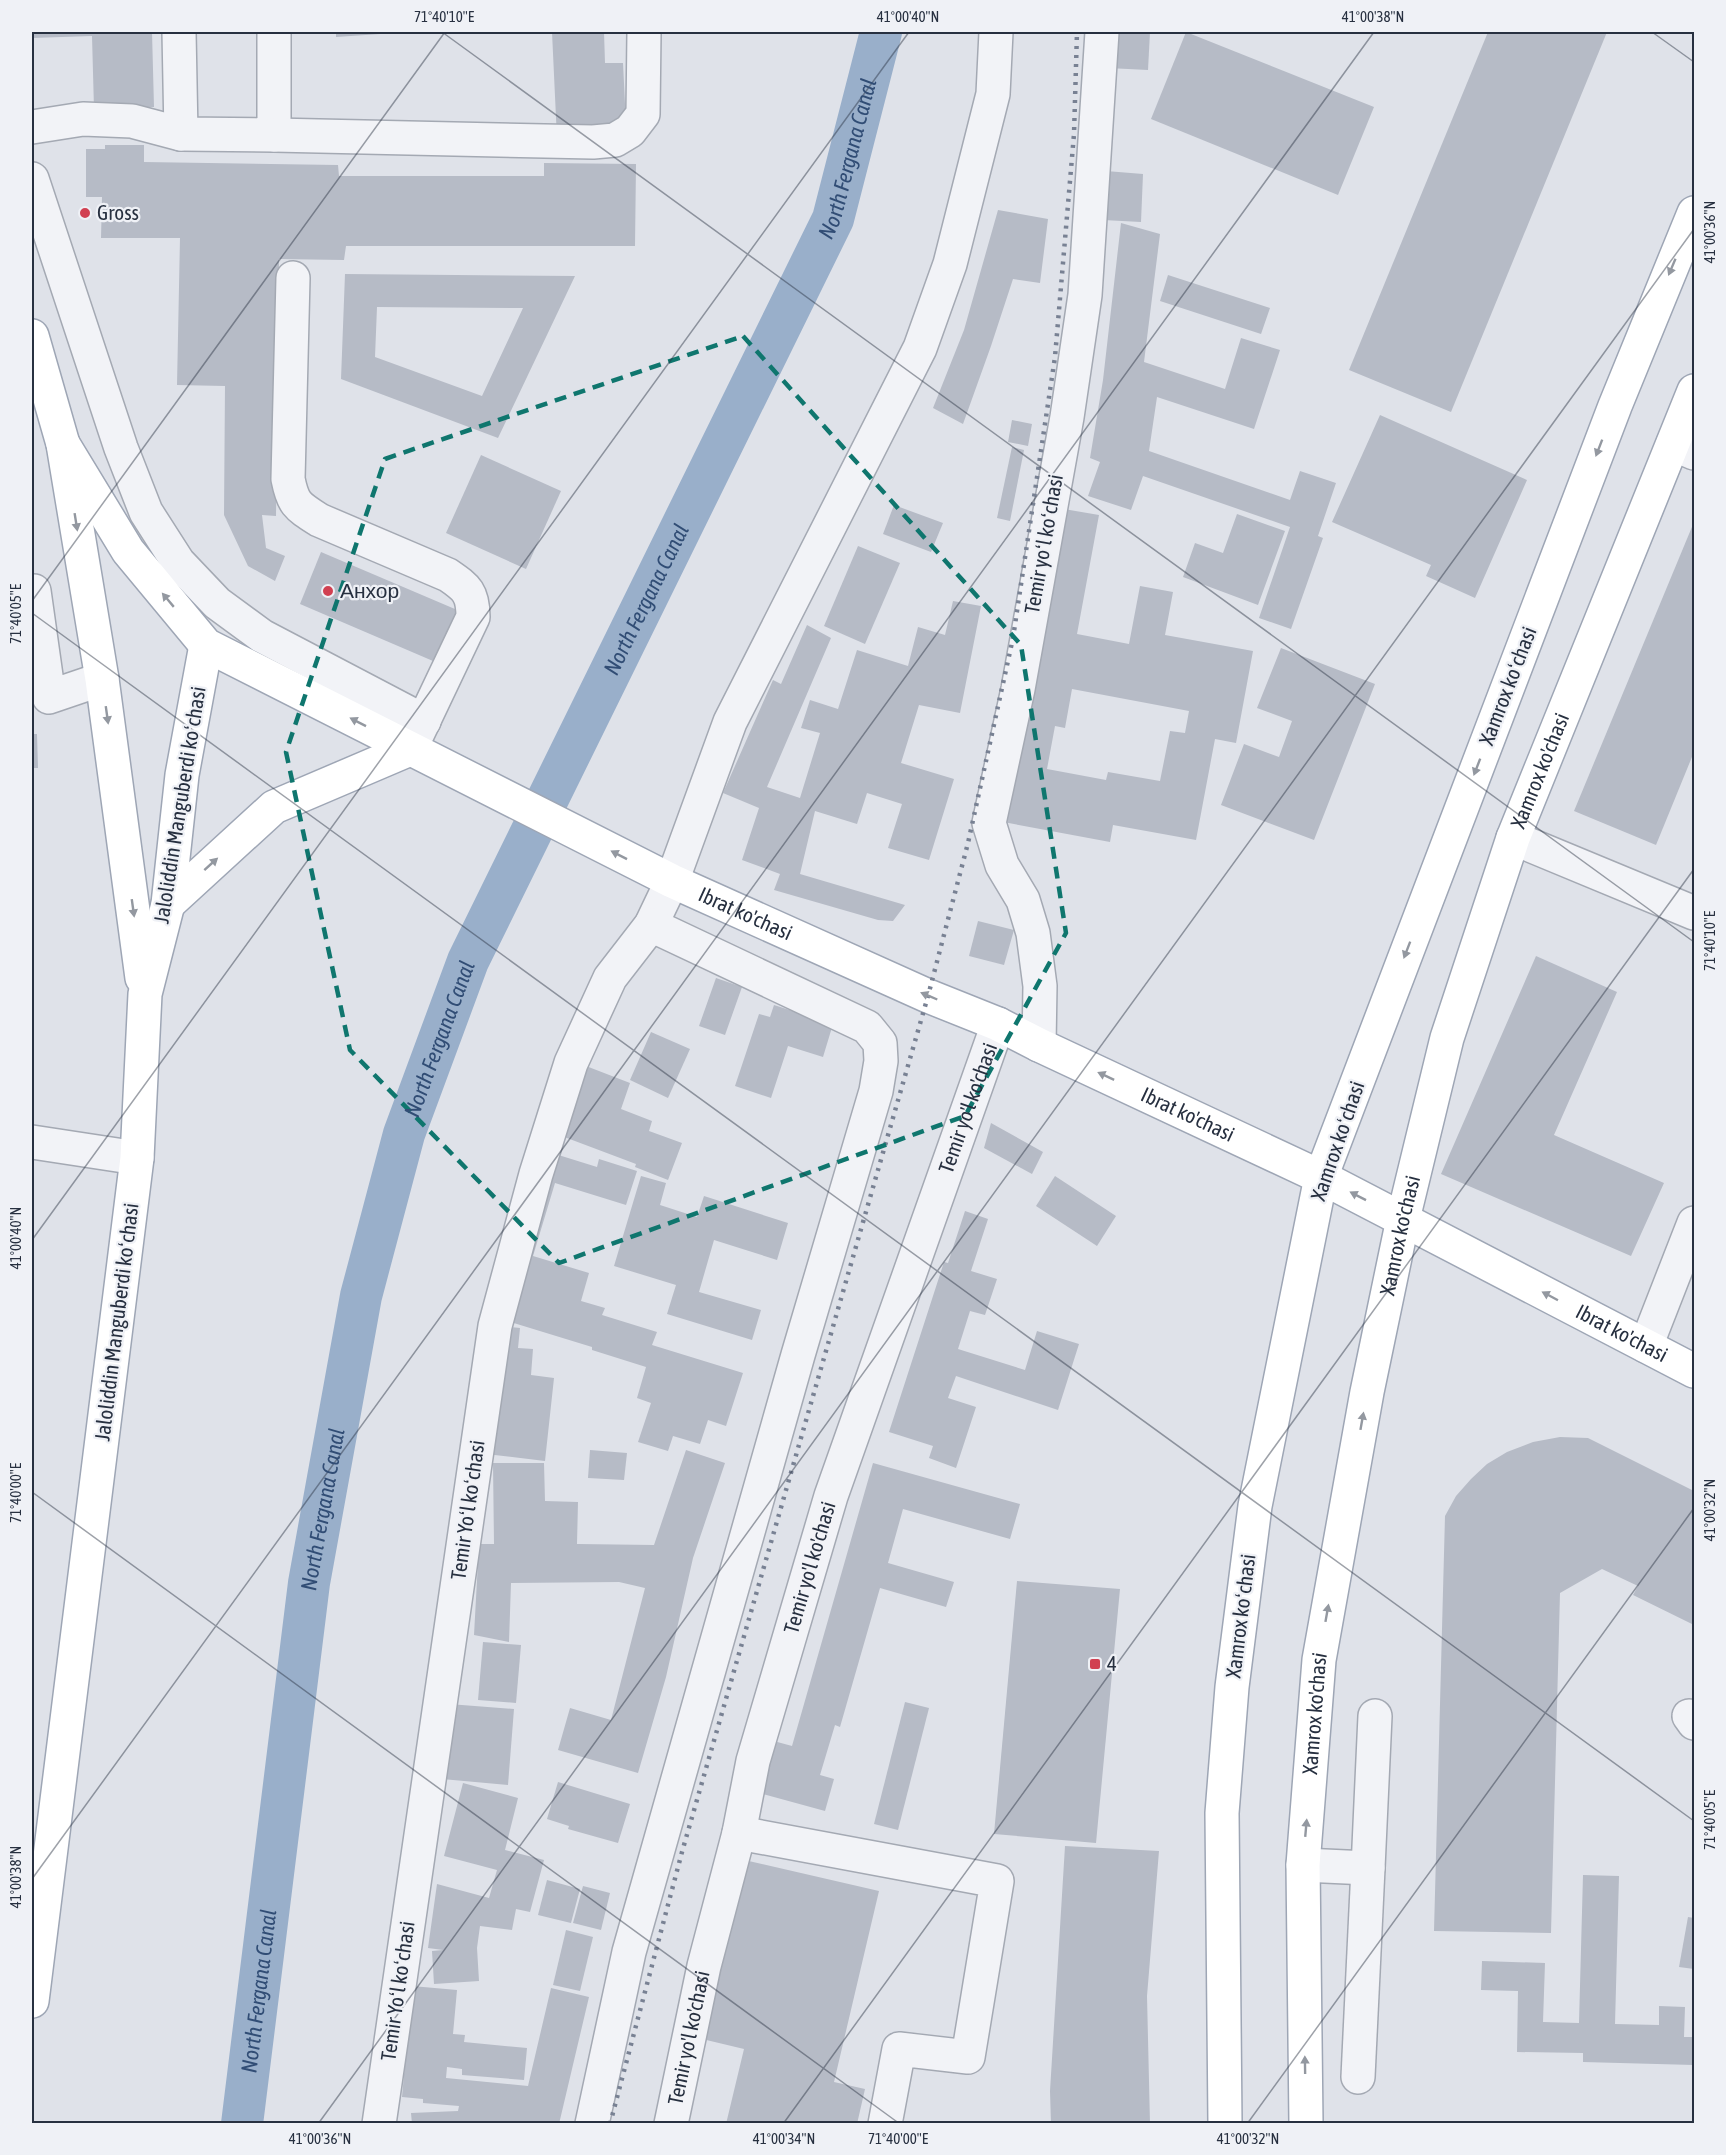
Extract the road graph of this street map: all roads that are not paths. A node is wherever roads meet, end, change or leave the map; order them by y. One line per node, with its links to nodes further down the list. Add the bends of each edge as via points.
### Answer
1 (179, 32): 7 (street)
2 (274, 32): 8 (street)
3 (644, 32): 8 (street, via 643,114 630,132 615,140)
4 (996, 32): 21 (street, Temir Yoʻl koʻchasi, via 993,94 950,264 921,348 730,722)
5 (1102, 32): 27 (street, Temir yoʻl koʻchasi, via 1085,295 1018,689 989,823 1002,865 1023,900 1034,933 1040,986)
6 (32, 127): 7 (street, via 83,119 132,121)
7 (181, 134): 8 (street)
8 (274, 135)
9 (32, 179): 19 (street, via 125,459 146,512 177,562 217,603 262,636)
10 (1695, 213): 30 (main road, Xamrox koʻchasi, one-way to 30, via 1614,406)
11 (293, 278): 19 (street, via 288,478 292,498 319,520 448,575 464,586 473,601 473,617)
12 (32, 336): 14 (main road)
13 (1695, 391): 15 (main road, Xamrox ko'chasi)
14 (63, 444): 17 (main road, one-way to 14, via 128,551); 18 (main road, one-way to 18)
15 (1684, 448): 20 (main road, Xamrox ko'chasi)
16 (32, 591): 18 (street, via 49,697)
17 (206, 645): 19 (main road, Ibrat ko'chasi, one-way to 17); 22 (main road, Jaloliddin Manguberdi koʻchasi, via 182,775)
18 (102, 679): 25 (main road, one-way to 25)
19 (417, 735): 21 (main road, Ibrat ko'chasi, one-way to 19, via 454,772); 22 (main road, one-way to 19, via 274,807)
20 (1513, 838): 23 (street); 31 (main road, Xamrox ko'chasi, via 1447,1038)
21 (672, 881): 24 (street, Temir Yoʻl koʻchasi); 26 (main road, Ibrat ko'chasi, one-way to 21)
22 (168, 904): 25 (main road, Jaloliddin Manguberdi koʻchasi)
23 (1695, 913)
24 (651, 925): 41 (street, Temir Yoʻl koʻchasi, via 610,978 571,1063 495,1326); 42 (street, via 867,1027 880,1043 881,1061 876,1090 629,1952)
25 (145, 994): 29 (main road, Jaloliddin Manguberdi koʻchasi)
26 (998, 1024): 27 (main road, Ibrat ko'chasi); 36 (street, Temir yo'l ko'chasi, via 831,1496 753,1761)
27 (1039, 1045): 30 (main road, Ibrat ko'chasi, one-way to 27)
28 (32, 1142): 29 (street)
29 (137, 1158): 39 (main road, Jaloliddin Manguberdi koʻchasi)
30 (1321, 1177): 31 (main road, Ibrat ko'chasi, one-way to 30); 45 (main road, Xamrox koʻchasi, via 1255,1506 1232,1688 1222,1814)
31 (1403, 1219): 33 (main road, Ibrat ko'chasi, one-way to 31); 37 (main road, Xamrox ko'chasi, one-way to 31, via 1319,1660)
32 (1695, 1223): 33 (street)
33 (1646, 1346): 34 (main road, Ibrat ko'chasi)
34 (1695, 1371)
35 (1375, 1716): 38 (street)
36 (738, 1833): 43 (street, Temir yo'l ko'chasi, via 704,1966); 44 (street, via 997,1881 968,2057 899,2049)
37 (1303, 1865): 38 (street); 46 (main road, Xamrox ko'chasi, one-way to 37)
38 (1368, 1868): 40 (street)
39 (32, 2001)
40 (1358, 2077)
41 (379, 2124)
42 (592, 2124)
43 (671, 2124)
44 (885, 2124)
45 (1225, 2124)
46 (1306, 2124)

